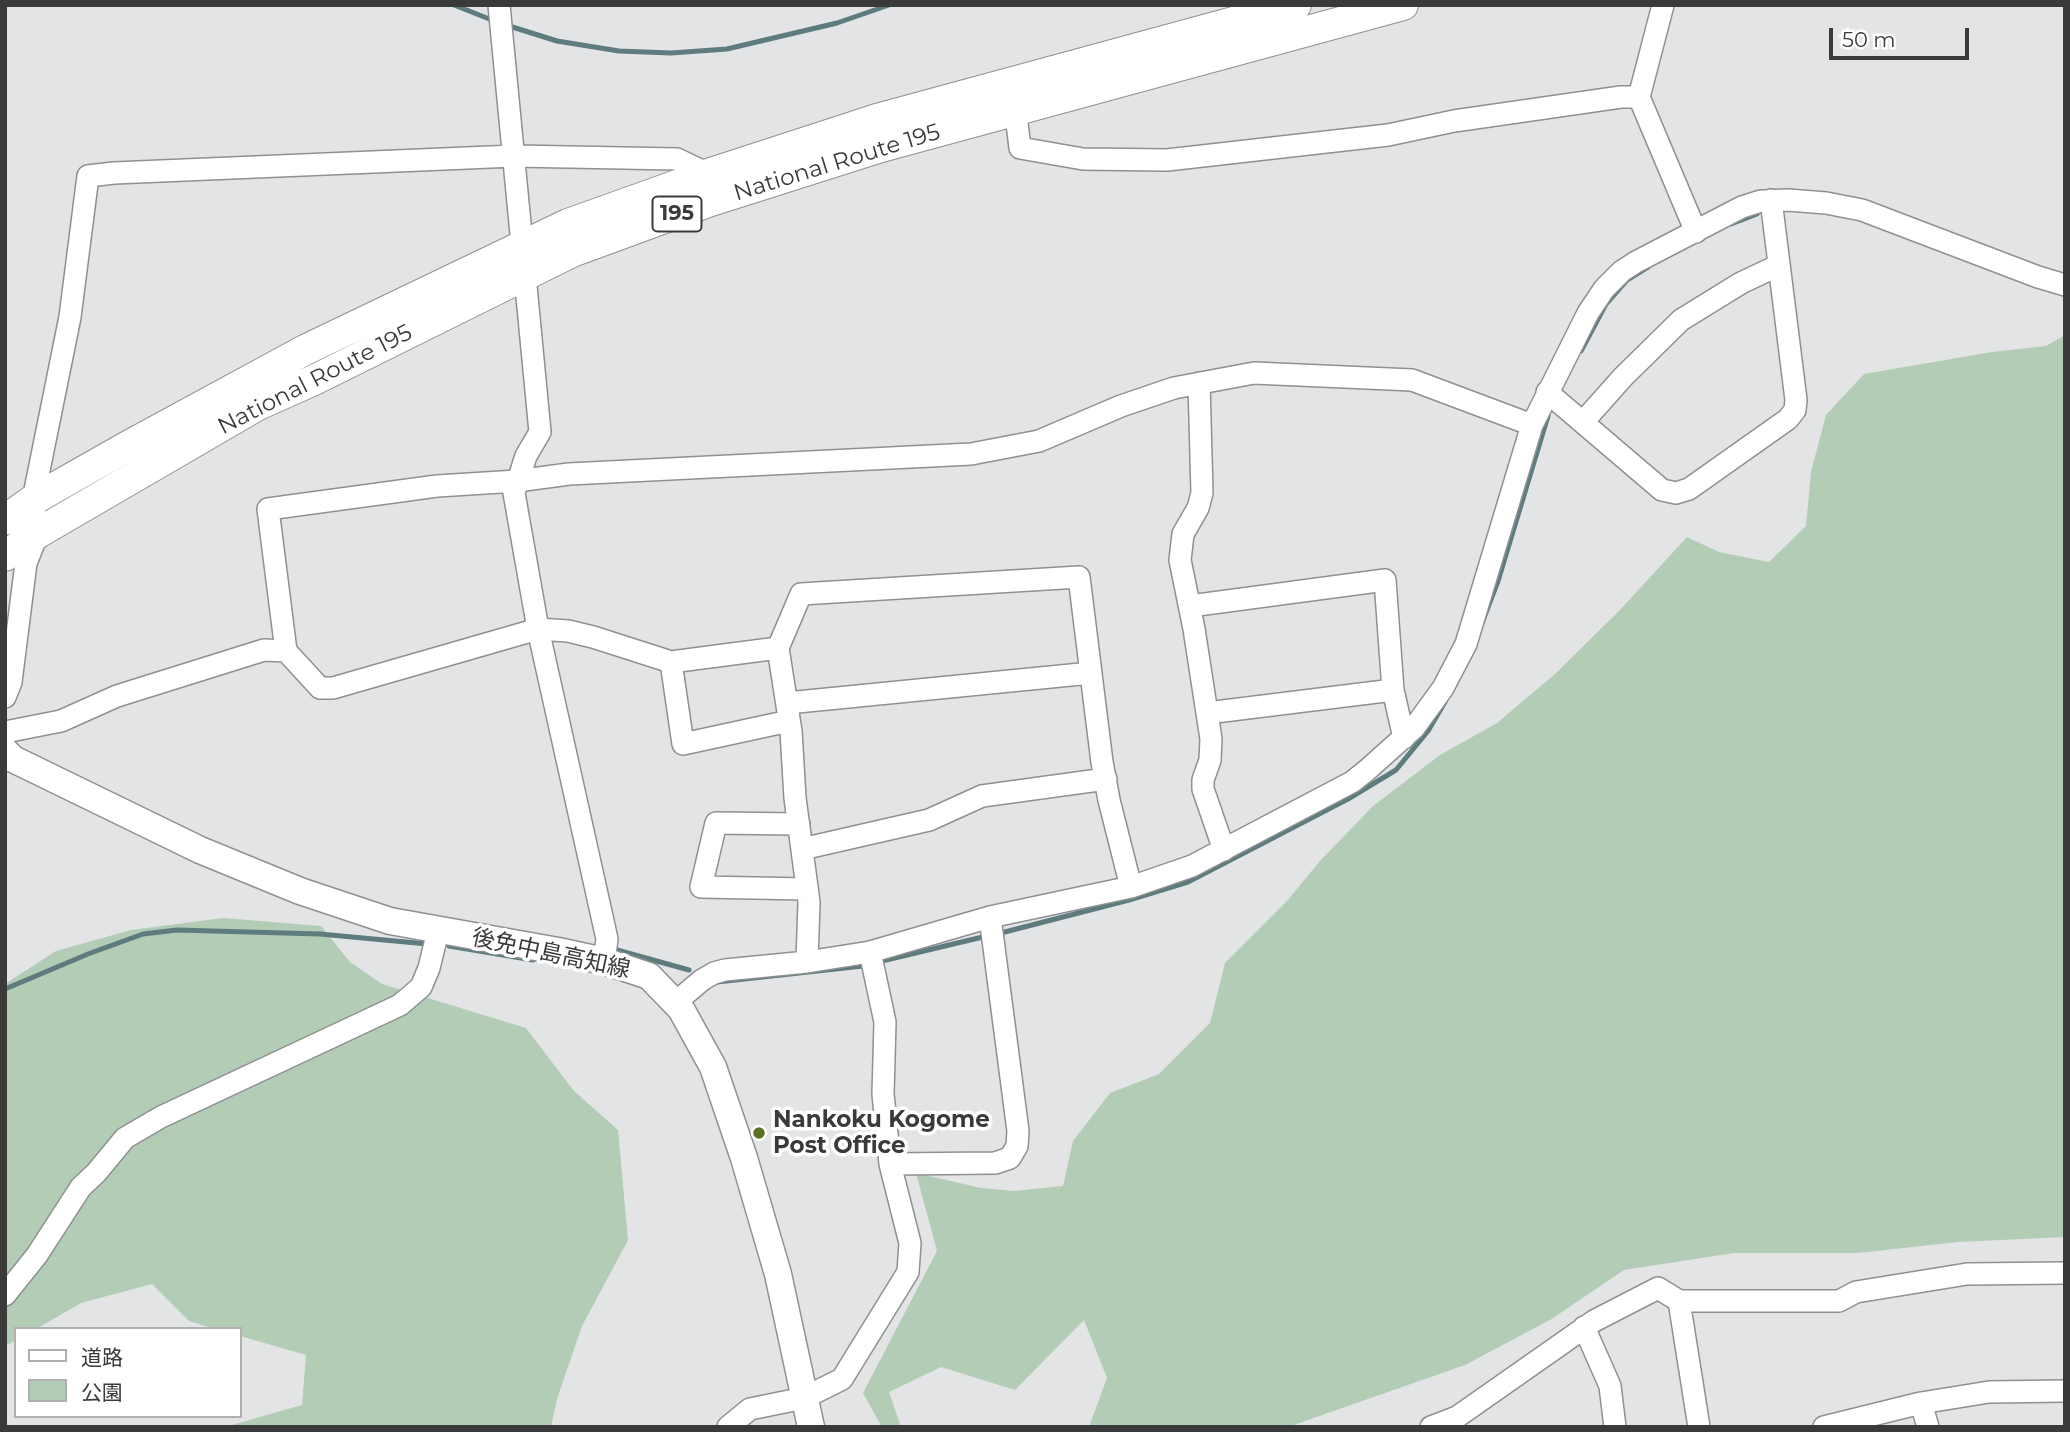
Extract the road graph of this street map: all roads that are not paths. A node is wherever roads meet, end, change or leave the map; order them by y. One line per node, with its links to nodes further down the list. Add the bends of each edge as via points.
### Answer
1 (499, 5): 7 (street)
2 (1296, 5): 5 (highway, National Route 195 / 195)
3 (1403, 5): 5 (highway, National Route 195 / 195)
4 (1663, 5): 6 (street)
5 (1013, 96): 6 (street, via 1020,148 1083,159 1167,160 1388,135 1454,121); 8 (highway, National Route 195 / 195, via 877,119); 13 (highway, National Route 195 / 195, via 881,147 711,201 572,252)
6 (1639, 97): 10 (street)
7 (513, 156): 8 (street, via 677,159); 11 (street); 20 (street, via 88,176 70,317)
8 (708, 174): 11 (highway, National Route 195 / 195)
9 (1771, 200): 10 (street, via 1742,207); 12 (street); 14 (street, via 1862,210)
10 (1696, 232): 16 (street, via 1636,262 1604,289)
11 (521, 245): 13 (street); 20 (highway, National Route 195 / 195, via 305,350)
12 (1779, 265): 17 (street, via 1681,320); 17 (street, via 1796,400 1788,419 1689,489 1676,493 1662,490)
13 (525, 275): 19 (street, via 540,432); 22 (highway, National Route 195 / 195, via 258,405)
14 (2065, 285)
15 (1199, 383): 18 (street, via 1254,373 1394,377 1431,386); 19 (street, via 1121,406 1039,441 971,454 569,474); 24 (street, via 1202,493 1180,551)
16 (1547, 392): 17 (street); 18 (street)
17 (1584, 422)
18 (1532, 425): 35 (street, via 1466,644 1443,688)
19 (517, 481): 25 (street, via 513,493); 27 (street, via 437,486 268,509)
20 (33, 500): 21 (highway, National Route 195 / 195); 22 (street)
21 (5, 520)
22 (38, 533): 23 (highway, National Route 195 / 195); 31 (street, via 26,563 11,682)
23 (5, 556)
24 (1189, 606): 30 (street, via 1385,580); 33 (street)
25 (538, 629): 27 (street, via 333,688 320,688); 28 (street, via 593,637); 46 (street, via 607,939)
26 (778, 648): 28 (street); 29 (street, via 801,594 1079,577); 32 (street)
27 (286, 651): 34 (street, via 264,650 117,696 61,721)
28 (671, 662): 32 (street, via 684,744)
29 (1091, 673): 32 (street); 37 (street)
30 (1393, 690): 33 (street); 35 (street)
31 (5, 697)
32 (788, 712): 38 (street)
33 (1207, 713): 40 (street, via 1212,747 1203,789)
34 (5, 732)
35 (1404, 738): 40 (street, via 1352,782)
36 (5, 751): 44 (main road, 後免中島高知線, via 13,759 200,850 390,922)
37 (1106, 779): 39 (street, via 982,796 929,820); 41 (street)
38 (799, 824): 39 (street); 42 (street, via 716,823 701,887)
39 (802, 849): 42 (street)
40 (1224, 850): 41 (street)
41 (1131, 887): 43 (street)
42 (807, 889): 47 (street)
43 (991, 922): 45 (street); 49 (street, via 1017,1146 1010,1158 995,1163)
44 (438, 931): 46 (main road, 後免中島高知線); 51 (street, via 421,987 400,1005 125,1138 81,1187)
45 (870, 952): 47 (street); 49 (street, via 885,1022 883,1094)
46 (604, 961): 48 (main road, 後免中島高知線, via 649,976)
47 (807, 962): 48 (street, via 715,973)
48 (676, 1002): 55 (main road, 後免中島高知線, via 713,1068 744,1158 778,1274)
49 (890, 1164): 55 (street, via 909,1243 908,1272 842,1379)
50 (2065, 1273): 52 (street, via 1967,1274 1856,1292 1839,1301)
51 (5, 1295)
52 (1679, 1301): 53 (street, via 1658,1288); 62 (street)
53 (1584, 1327): 60 (street, via 1457,1418); 61 (street, via 1610,1386)
54 (2065, 1391): 56 (street, via 1989,1392)
55 (804, 1398): 58 (street, via 750,1409); 59 (main road, 後免中島高知線)
56 (1921, 1403): 57 (street); 63 (street)
57 (1839, 1425)
58 (729, 1427)
59 (811, 1427)
60 (1432, 1427)
61 (1615, 1427)
62 (1699, 1427)
63 (1928, 1427)

